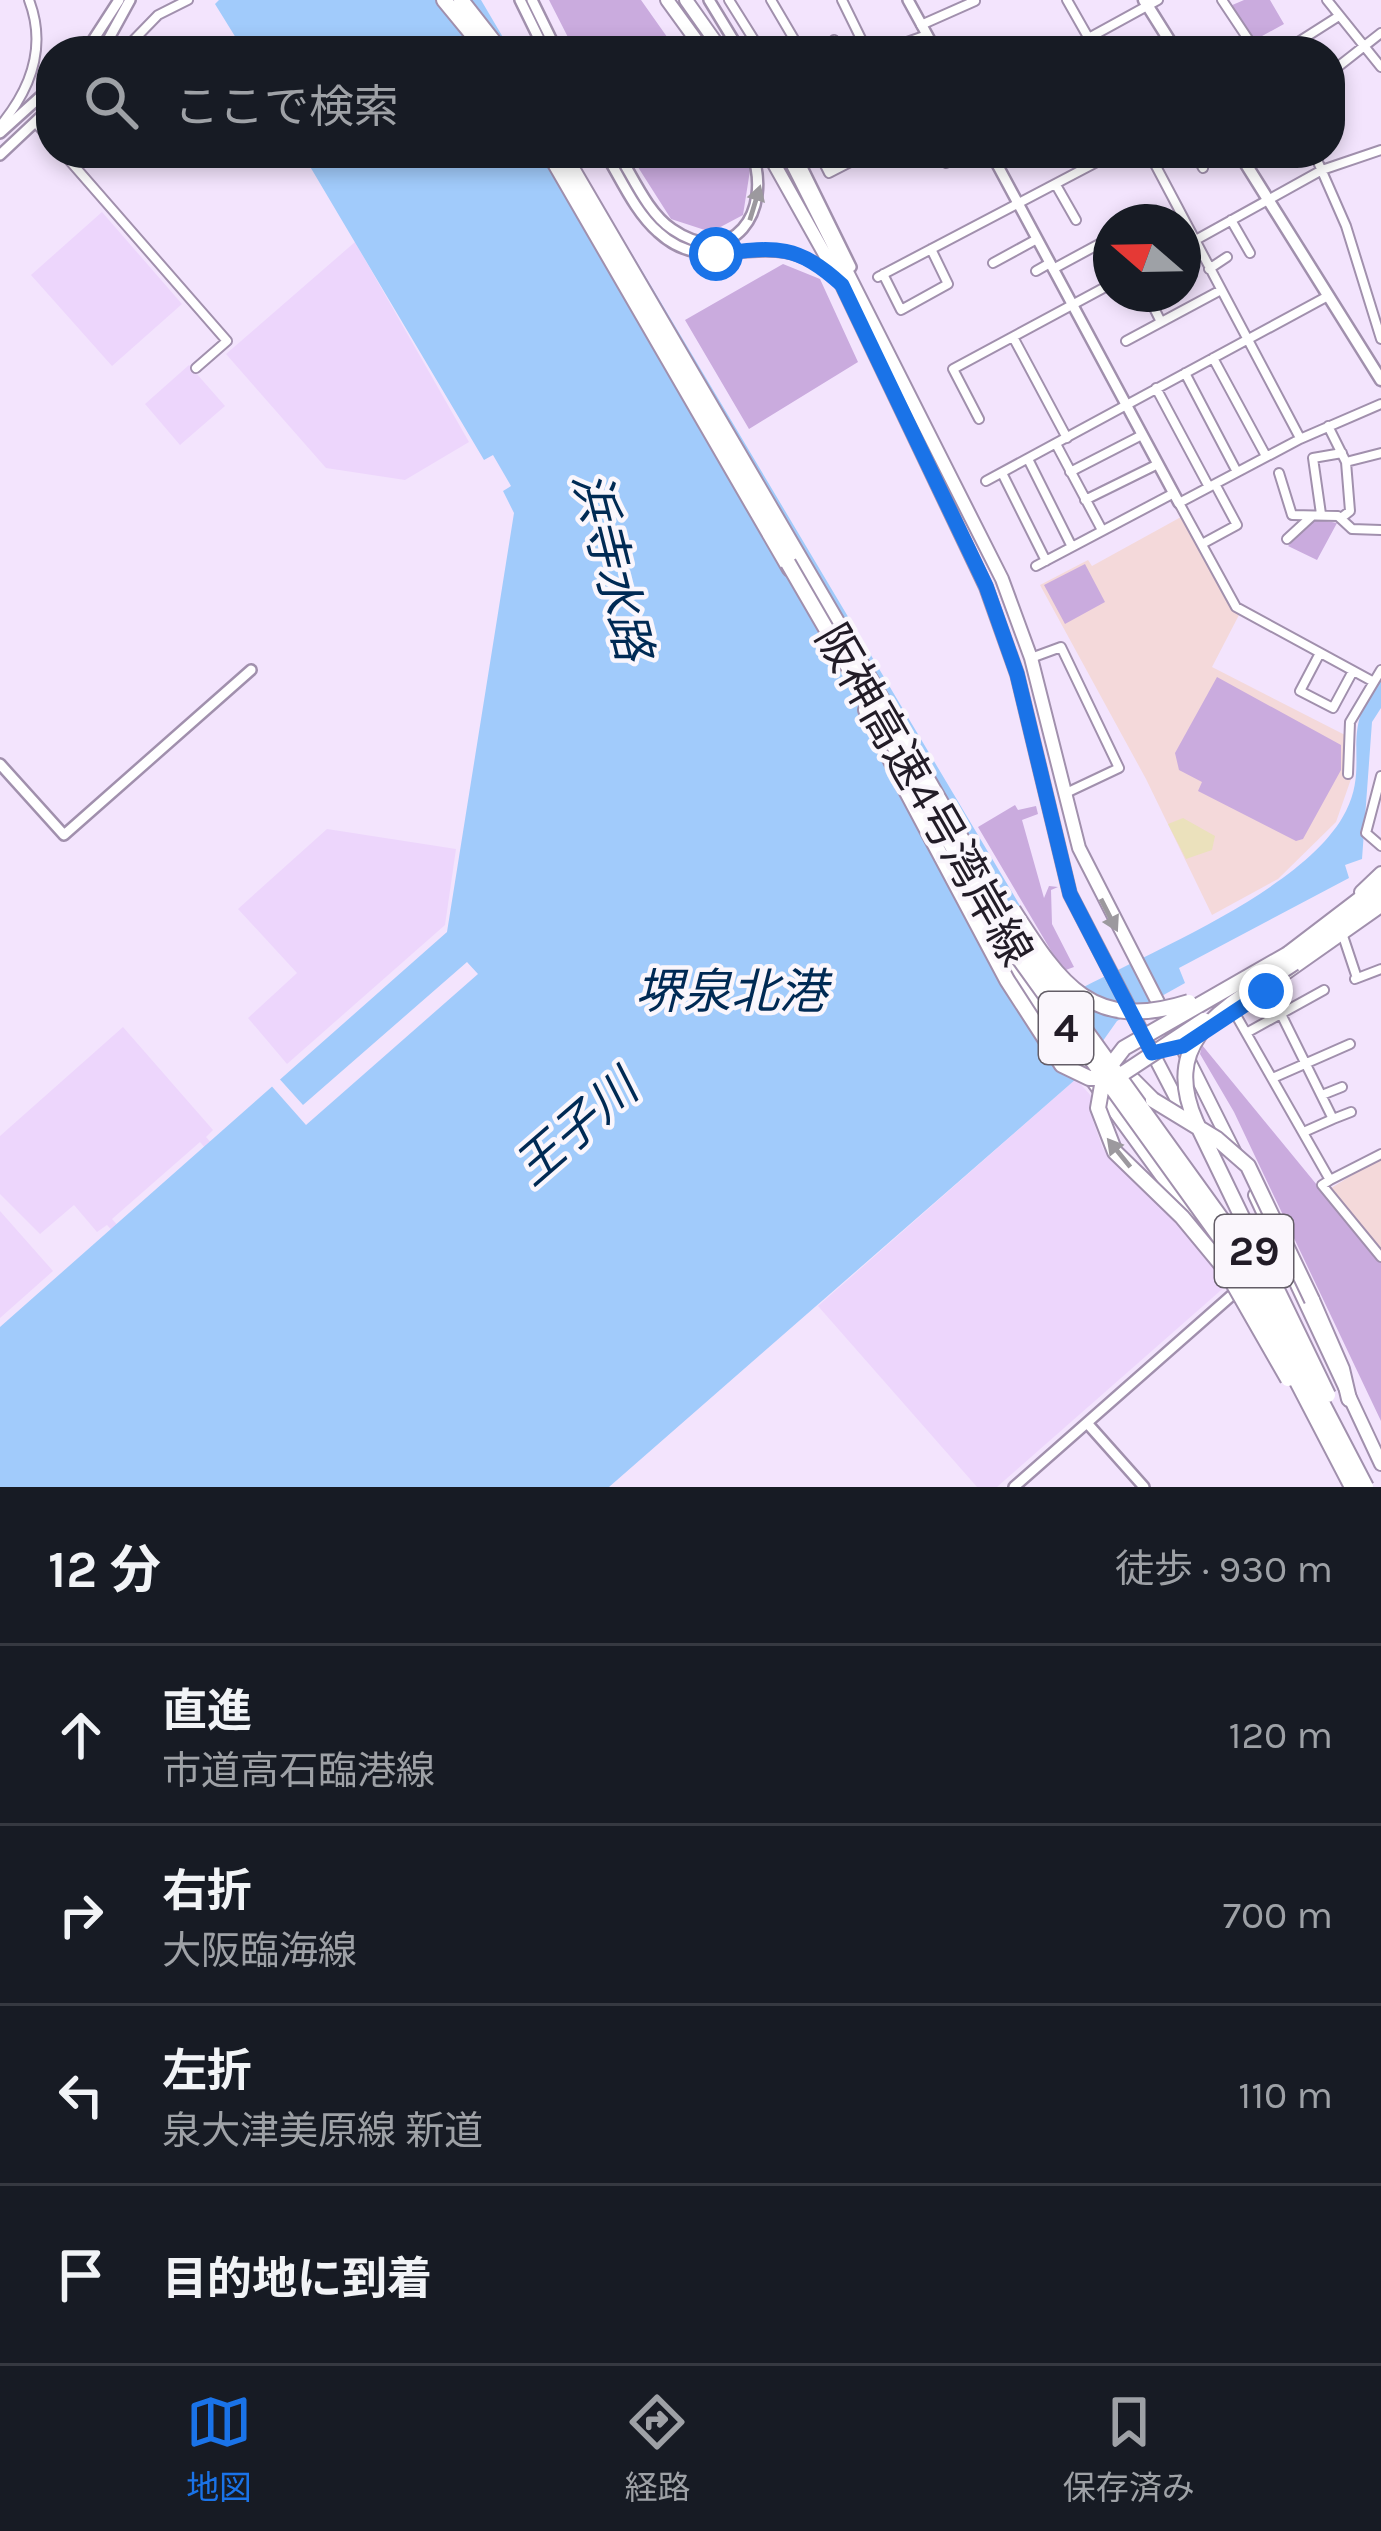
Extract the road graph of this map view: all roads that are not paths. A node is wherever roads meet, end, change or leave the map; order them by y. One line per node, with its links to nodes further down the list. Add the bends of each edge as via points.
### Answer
1 (28, 0): 24 (street)
2 (119, 0): 25 (street)
3 (130, 0): 26 (street)
4 (188, 0): 27 (street)
5 (444, 0): 28 (highway)
6 (461, 0): 29 (highway)
7 (520, 0): 30 (street)
8 (532, 0): 31 (street)
9 (709, 0): 34 (street)
10 (745, 0): 19 (street)
11 (771, 0): 36 (street)
12 (842, 0): 37 (street)
13 (908, 0): 22 (street)
14 (1067, 0): 40 (street)
15 (1222, 0): 43 (street)
16 (1327, 0): 21 (street)
17 (975, 1): 22 (street)
18 (1150, 2): 41 (street); 42 (main road)
19 (730, 3): 35 (street)
20 (676, 4): 32 (main road); 33 (main road)
21 (1339, 16): 44 (street); 45 (street)
22 (924, 30): 38 (street); 39 (street)
23 (1381, 33): 45 (street)
24 (38, 36)
25 (96, 36)
26 (110, 36)
27 (138, 36)
28 (474, 36)
29 (490, 36)
30 (538, 36)
31 (550, 36)
32 (693, 36)
33 (707, 36)
34 (731, 36)
35 (751, 36)
36 (792, 36)
37 (860, 36)
38 (912, 36)
39 (927, 36)
40 (1088, 36)
41 (1092, 36)
42 (1168, 36)
43 (1246, 36)
44 (1308, 36)
45 (1365, 46): 47 (street); 48 (street)
46 (36, 56): 51 (street)
47 (1345, 61)
48 (1381, 67)
49 (36, 100): 51 (street)
50 (36, 122): 53 (street)
51 (4, 128)
52 (1381, 150): 54 (street)
53 (0, 155)
54 (1345, 162)
55 (76, 168): 100 (street, via 227,341)
56 (558, 168): 132 (highway, 阪神高速4号湾岸線 / 4)
57 (572, 168): 133 (highway, 阪神高速4号湾岸線 / 4)
58 (614, 168): 86 (street, via 645,220 670,242 702,254 799,252)
59 (628, 168): 60 (street, one-way to 60, via 663,221 708,242 738,234 754,214 761,191)
60 (756, 168)
61 (776, 168): 86 (main road, 29)
62 (799, 168): 135 (main road, 29, via 1002,579)
63 (999, 168): 71 (street)
64 (1086, 168): 69 (street)
65 (1158, 168): 72 (street)
66 (1247, 168): 70 (main road)
67 (1328, 168): 68 (street)
68 (1322, 170): 70 (street); 91 (street)
69 (1056, 184): 71 (street); 73 (street)
70 (1267, 199): 74 (street); 90 (main road)
71 (1019, 204): 76 (street); 78 (street)
72 (1176, 204)
73 (1076, 220)
74 (1232, 220): 75 (street); 79 (street)
75 (1201, 237)
76 (1037, 239): 82 (street); 83 (street)
77 (1093, 247): 83 (street)
78 (931, 249): 78 (street, via 947,284 901,310 880,276)
79 (1250, 253)
80 (1201, 254): 84 (street)
81 (1227, 257): 84 (street)
82 (993, 263)
83 (1052, 266): 85 (street); 92 (street)
84 (1209, 269): 87 (street)
85 (1036, 272)
86 (842, 285): 160 (main road, 29, via 986,586 1017,674 1070,894)
87 (1221, 290): 94 (street); 97 (street)
88 (1093, 293): 92 (street)
89 (1381, 293): 91 (street)
90 (1328, 296): 97 (street); 102 (main road)
91 (1368, 297): 96 (street)
92 (1072, 304): 95 (street); 105 (street)
93 (1157, 312): 94 (street)
94 (1162, 322): 98 (street)
95 (1012, 337): 106 (street, via 953,369); 109 (street)
96 (1381, 339)
97 (1248, 340): 99 (street); 110 (street)
98 (1126, 341)
99 (1214, 358): 101 (street); 113 (street)
100 (196, 368)
101 (1185, 373): 103 (street); 118 (street)
102 (1381, 380)
103 (1156, 388): 105 (street); 122 (street)
104 (1381, 404): 107 (street)
105 (1126, 406): 108 (street); 109 (street)
106 (979, 419)
107 (1328, 426): 110 (street); 114 (street)
108 (1142, 435): 116 (street); 117 (street)
109 (1067, 438): 111 (street)
110 (1300, 439): 113 (street)
111 (1056, 444): 115 (street); 117 (street)
112 (1381, 453): 114 (street)
113 (1266, 456): 118 (street)
114 (1344, 457): 125 (street, via 1313,458); 126 (street, via 1350,512)
115 (1028, 460): 120 (street); 131 (street)
116 (1158, 464): 123 (street); 124 (street)
117 (1070, 472): 124 (street)
118 (1237, 472): 122 (street)
119 (1279, 472): 125 (street, via 1292,515)
120 (1002, 473): 121 (street); 131 (street, via 1041,564)
121 (986, 482)
122 (1212, 485): 123 (street); 130 (street, via 1237,525)
123 (1177, 498): 127 (street); 130 (street)
124 (1085, 500): 127 (street)
125 (1318, 514): 126 (street); 129 (street)
126 (1341, 518): 128 (street, via 1352,529)
127 (1102, 530): 131 (street)
128 (1381, 530)
129 (1287, 539)
130 (1202, 544): 134 (street, via 1236,608)
131 (1072, 547)
132 (788, 563): 145 (highway, bridge); 178 (highway, 阪神高速4号湾岸線 / 4, bridge, via 1010,946 1228,1249)
133 (851, 646): 150 (highway, bridge, via 1036,947 1079,996 1110,1011 1157,1011); 152 (highway, 阪神高速4号湾岸線 / 4, bridge)
134 (1320, 653): 137 (street); 137 (street, via 1300,692 1333,708)
135 (1031, 658): 143 (main road, 29); 143 (street, via 1061,647 1119,768)
136 (251, 670): 140 (street, via 64,835)
137 (1353, 670): 139 (street)
138 (1381, 670): 139 (street)
139 (1372, 681): 141 (street, via 1350,722)
140 (0, 764)
141 (1348, 775)
142 (1381, 776): 144 (street, via 1366,833)
143 (1063, 795): 156 (main road, 29, one-way to 156, via 1094,886)
144 (1381, 845)
145 (946, 861): 150 (highway, bridge, via 1043,1043 1062,1065 1089,1078 1133,1071); 172 (highway, bridge, via 1041,1015)
146 (1381, 873): 156 (main road, via 1301,940)
147 (1381, 883): 150 (highway)
148 (1381, 902): 149 (main road); 150 (highway)
149 (1343, 936): 151 (street, via 1356,979); 154 (main road)
150 (1291, 958): 178 (highway, one-way to 150, bridge, via 1237,1287 1197,1233 1115,1152 1098,1108 1104,1074 1124,1048); 179 (highway, bridge, via 1204,1027 1186,1057 1184,1087)
151 (1381, 968)
152 (1043, 974): 173 (highway, bridge, via 1153,1100 1248,1166); 179 (highway, 阪神高速4号湾岸線 / 4, bridge, via 1239,1243)
153 (1324, 990): 155 (street)
154 (1233, 1010): 157 (street); 159 (main road)
155 (1280, 1012): 157 (street); 161 (street)
156 (1172, 1028): 159 (main road, 29); 160 (main road)
157 (1248, 1032): 162 (street)
158 (1350, 1044): 161 (street)
159 (1183, 1046): 160 (main road); 173 (main road, 29)
160 (1152, 1053): 171 (main road, 29)
161 (1306, 1064): 162 (street); 164 (street)
162 (1275, 1077): 167 (street)
163 (1342, 1087): 164 (street)
164 (1322, 1095): 166 (street)
165 (1351, 1112): 166 (street)
166 (1334, 1119): 167 (street)
167 (1306, 1131): 169 (street)
168 (1381, 1154): 169 (street)
169 (1330, 1180): 170 (street, via 1322,1185)
170 (1381, 1258)
171 (1263, 1270): 172 (street); 179 (main road, 29)
172 (1241, 1288): 174 (street); 179 (main road, via 1347,1466)
173 (1349, 1399): 175 (main road, 29)
174 (1087, 1423): 176 (street); 177 (street)
175 (1381, 1464)
176 (1014, 1487)
177 (1144, 1487)
178 (1351, 1487)
179 (1369, 1487)

